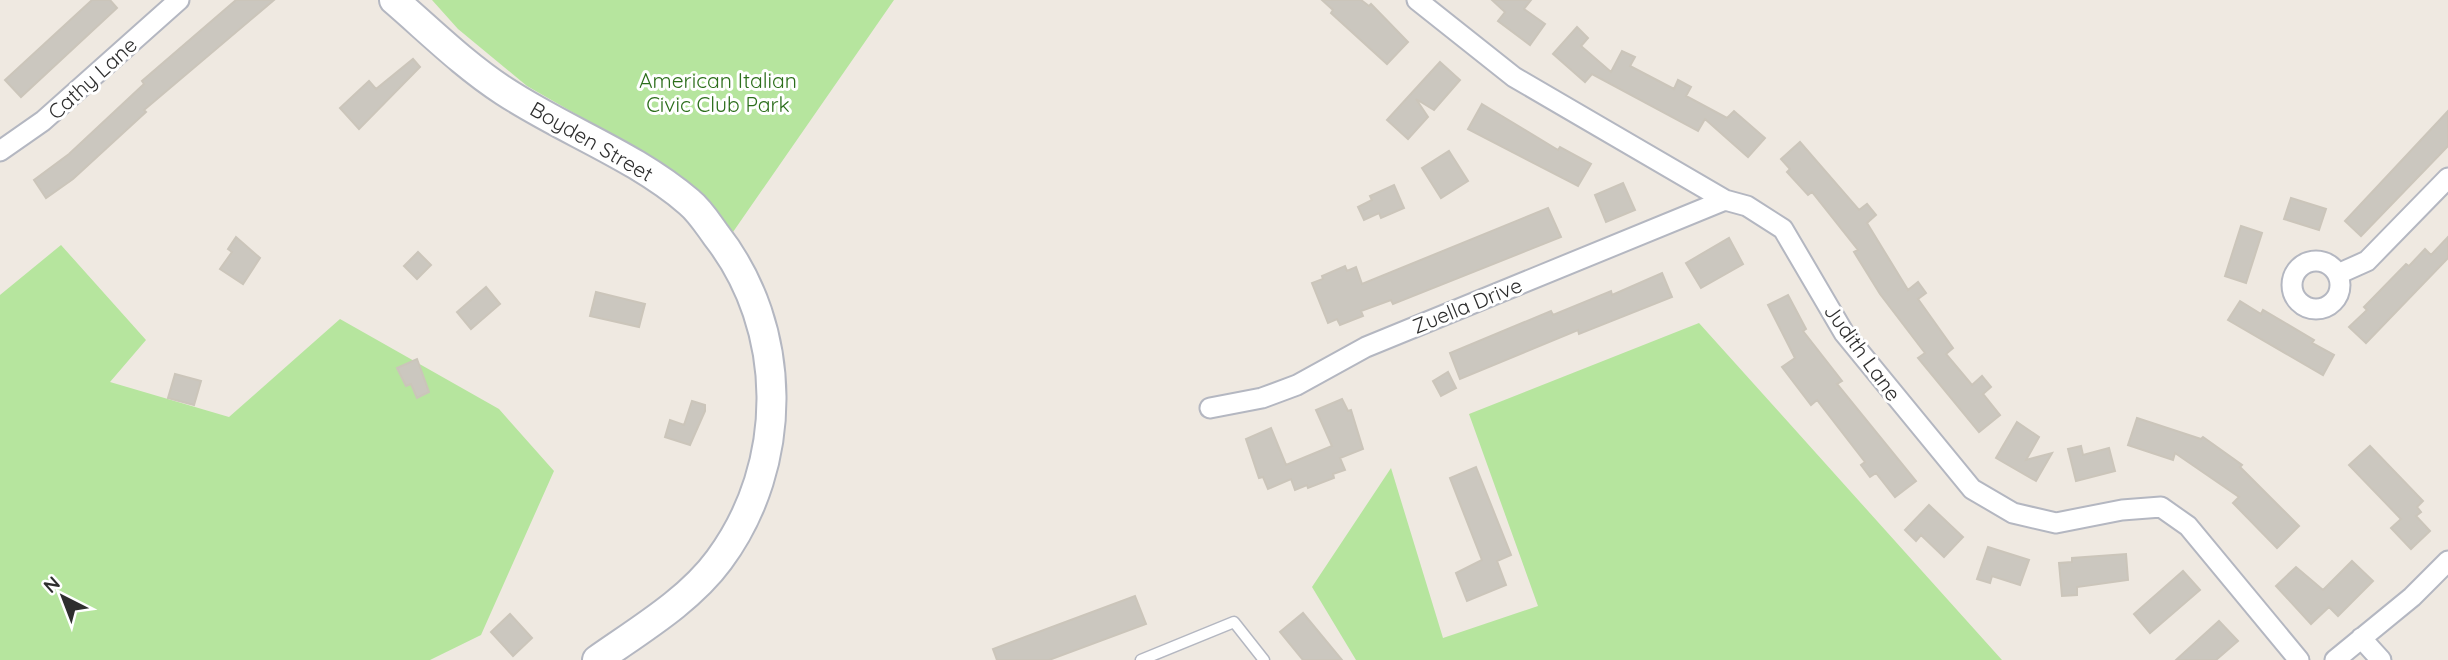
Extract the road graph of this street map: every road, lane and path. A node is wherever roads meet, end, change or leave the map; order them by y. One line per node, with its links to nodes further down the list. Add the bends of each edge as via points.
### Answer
1 (179, 0): 4 (street, Cathy Lane, via 43,121)
2 (394, 0): 12 (street, Boyden Street, via 504,91 644,167 692,204 726,248 765,331 773,376 770,431 757,486 741,520 719,560 692,589)
3 (1417, 0): 6 (street, Judith Lane, via 1514,77)
4 (0, 151)
5 (2448, 178): 7 (street, via 2367,261)
6 (1725, 200): 8 (street, Zuella Drive, via 1366,347 1297,385 1262,398); 15 (street, Judith Lane, via 1747,206 1783,229 1844,333 1972,489 2013,513 2056,523 2161,506 2190,528)
7 (2338, 274)
8 (1210, 408)
9 (2448, 561): 10 (street)
10 (2361, 638): 16 (street); 17 (street)
11 (1163, 655): 13 (lane); 14 (lane, via 1234,622)
12 (597, 660)
13 (1141, 660)
14 (1264, 660)
15 (2299, 660)
16 (2335, 660)
17 (2381, 660)

